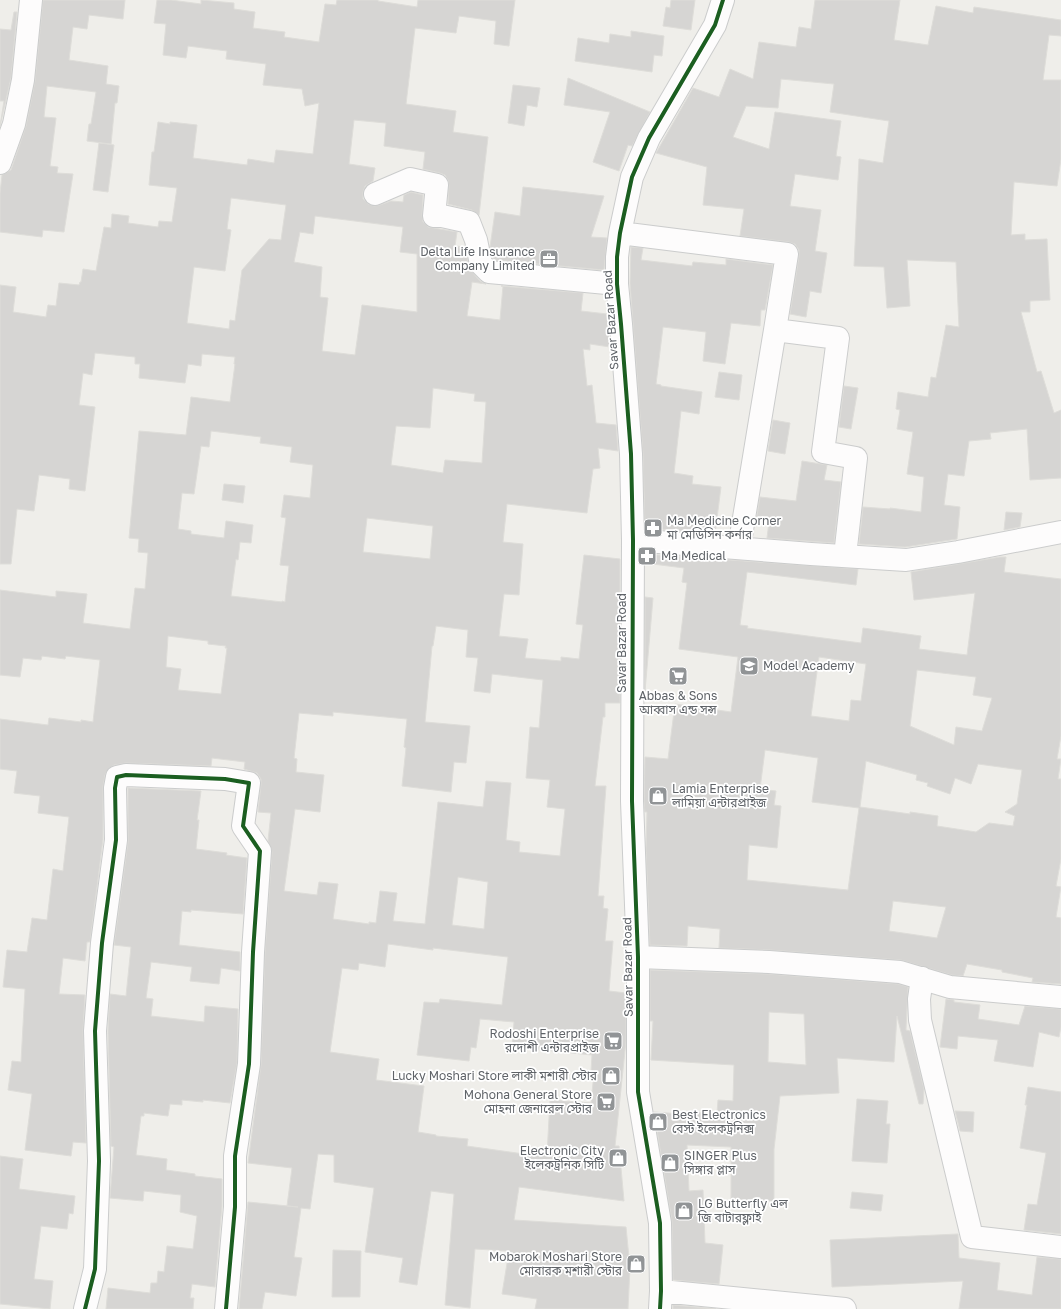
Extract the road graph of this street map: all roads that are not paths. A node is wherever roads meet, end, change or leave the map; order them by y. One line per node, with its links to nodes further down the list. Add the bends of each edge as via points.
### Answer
1 (31, 0): 3 (street, via 23,80 14,124)
2 (723, 0): 5 (street, Savar Bazar Road, via 715,25 649,138 632,177)
3 (0, 162)
4 (374, 194): 6 (street, via 410,179 437,185 434,216 469,222 481,264 489,272)
5 (620, 233): 6 (street, Savar Bazar Road); 7 (street, via 787,254)
6 (617, 284): 9 (street, Savar Bazar Road, via 630,454)
7 (775, 330): 10 (street); 11 (street, via 838,338 823,452 856,458)
8 (1061, 532): 11 (street, via 906,560)
9 (633, 540): 10 (street); 12 (street, Savar Bazar Road, via 632,801)
10 (739, 548): 11 (street)
11 (845, 556)
12 (638, 957): 13 (street, via 769,962 900,972); 16 (street, Savar Bazar Road, via 638,1092 660,1223)
13 (922, 978): 14 (street, via 950,987); 15 (street, via 920,1020 972,1237)
14 (1061, 997)
15 (1061, 1247)
16 (661, 1300): 19 (street)
17 (85, 1309): 18 (street, via 95,1269 99,1161 95,1031 102,943 116,840 115,788 117,777 126,775 225,779 249,783 243,826 260,851 249,1064 235,1156 235,1207)
18 (226, 1309)
19 (845, 1309)

